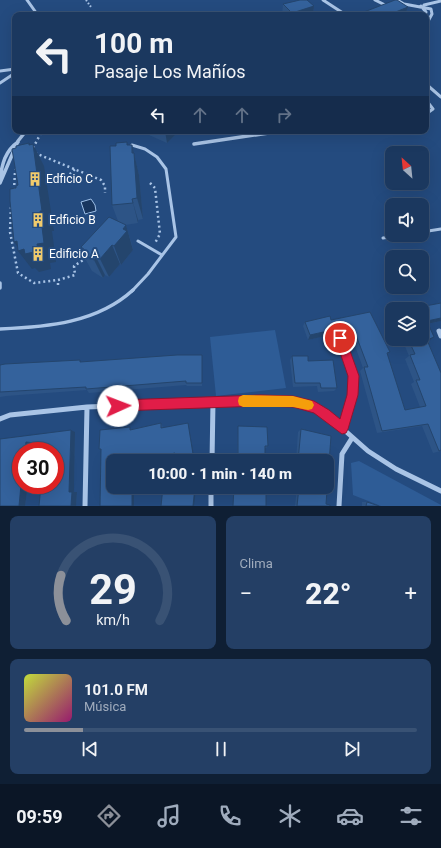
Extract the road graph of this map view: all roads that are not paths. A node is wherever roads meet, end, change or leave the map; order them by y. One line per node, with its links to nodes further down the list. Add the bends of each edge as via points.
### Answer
1 (27, 0): 9 (street)
2 (323, 0): 10 (street)
3 (375, 0): 6 (street)
4 (398, 1): 6 (street); 7 (street)
5 (441, 1): 7 (street)
6 (387, 6): 8 (street)
7 (421, 6): 11 (street); 12 (street, via 430,8 433,12)
8 (381, 10)
9 (36, 12)
10 (341, 12)
11 (426, 12)
12 (429, 19)
13 (12, 69): 14 (street)
14 (0, 71)
15 (12, 75): 16 (street)
16 (0, 83)
17 (429, 87): 18 (street)
18 (441, 97)
19 (429, 104): 20 (street, via 433,109)
20 (429, 112)
21 (24, 134): 23 (street)
22 (262, 134): 24 (street)
23 (18, 141): 26 (street, via 11,146 2,163); 27 (street)
24 (194, 144)
25 (132, 145): 31 (lane, via 157,157 166,169 176,237)
26 (0, 179)
27 (0, 183)
28 (441, 229): 29 (lane)
29 (429, 231)
30 (138, 241): 31 (lane)
31 (162, 255): 34 (lane, via 148,274 114,306 92,315 43,326)
32 (0, 283): 33 (street)
33 (0, 288)
34 (0, 329)
35 (340, 338): 39 (street, via 354,376 352,395)
36 (213, 402): 37 (street); 39 (street, via 293,401 310,405); 41 (street)
37 (87, 407): 38 (street, via 10,415); 44 (street)
38 (0, 419)
39 (342, 429): 40 (street)
40 (352, 438): 42 (street, via 396,469); 46 (street, via 342,454)
41 (212, 454)
42 (441, 491)
43 (211, 494): 45 (street)
44 (85, 506)
45 (211, 506)
46 (339, 506)

